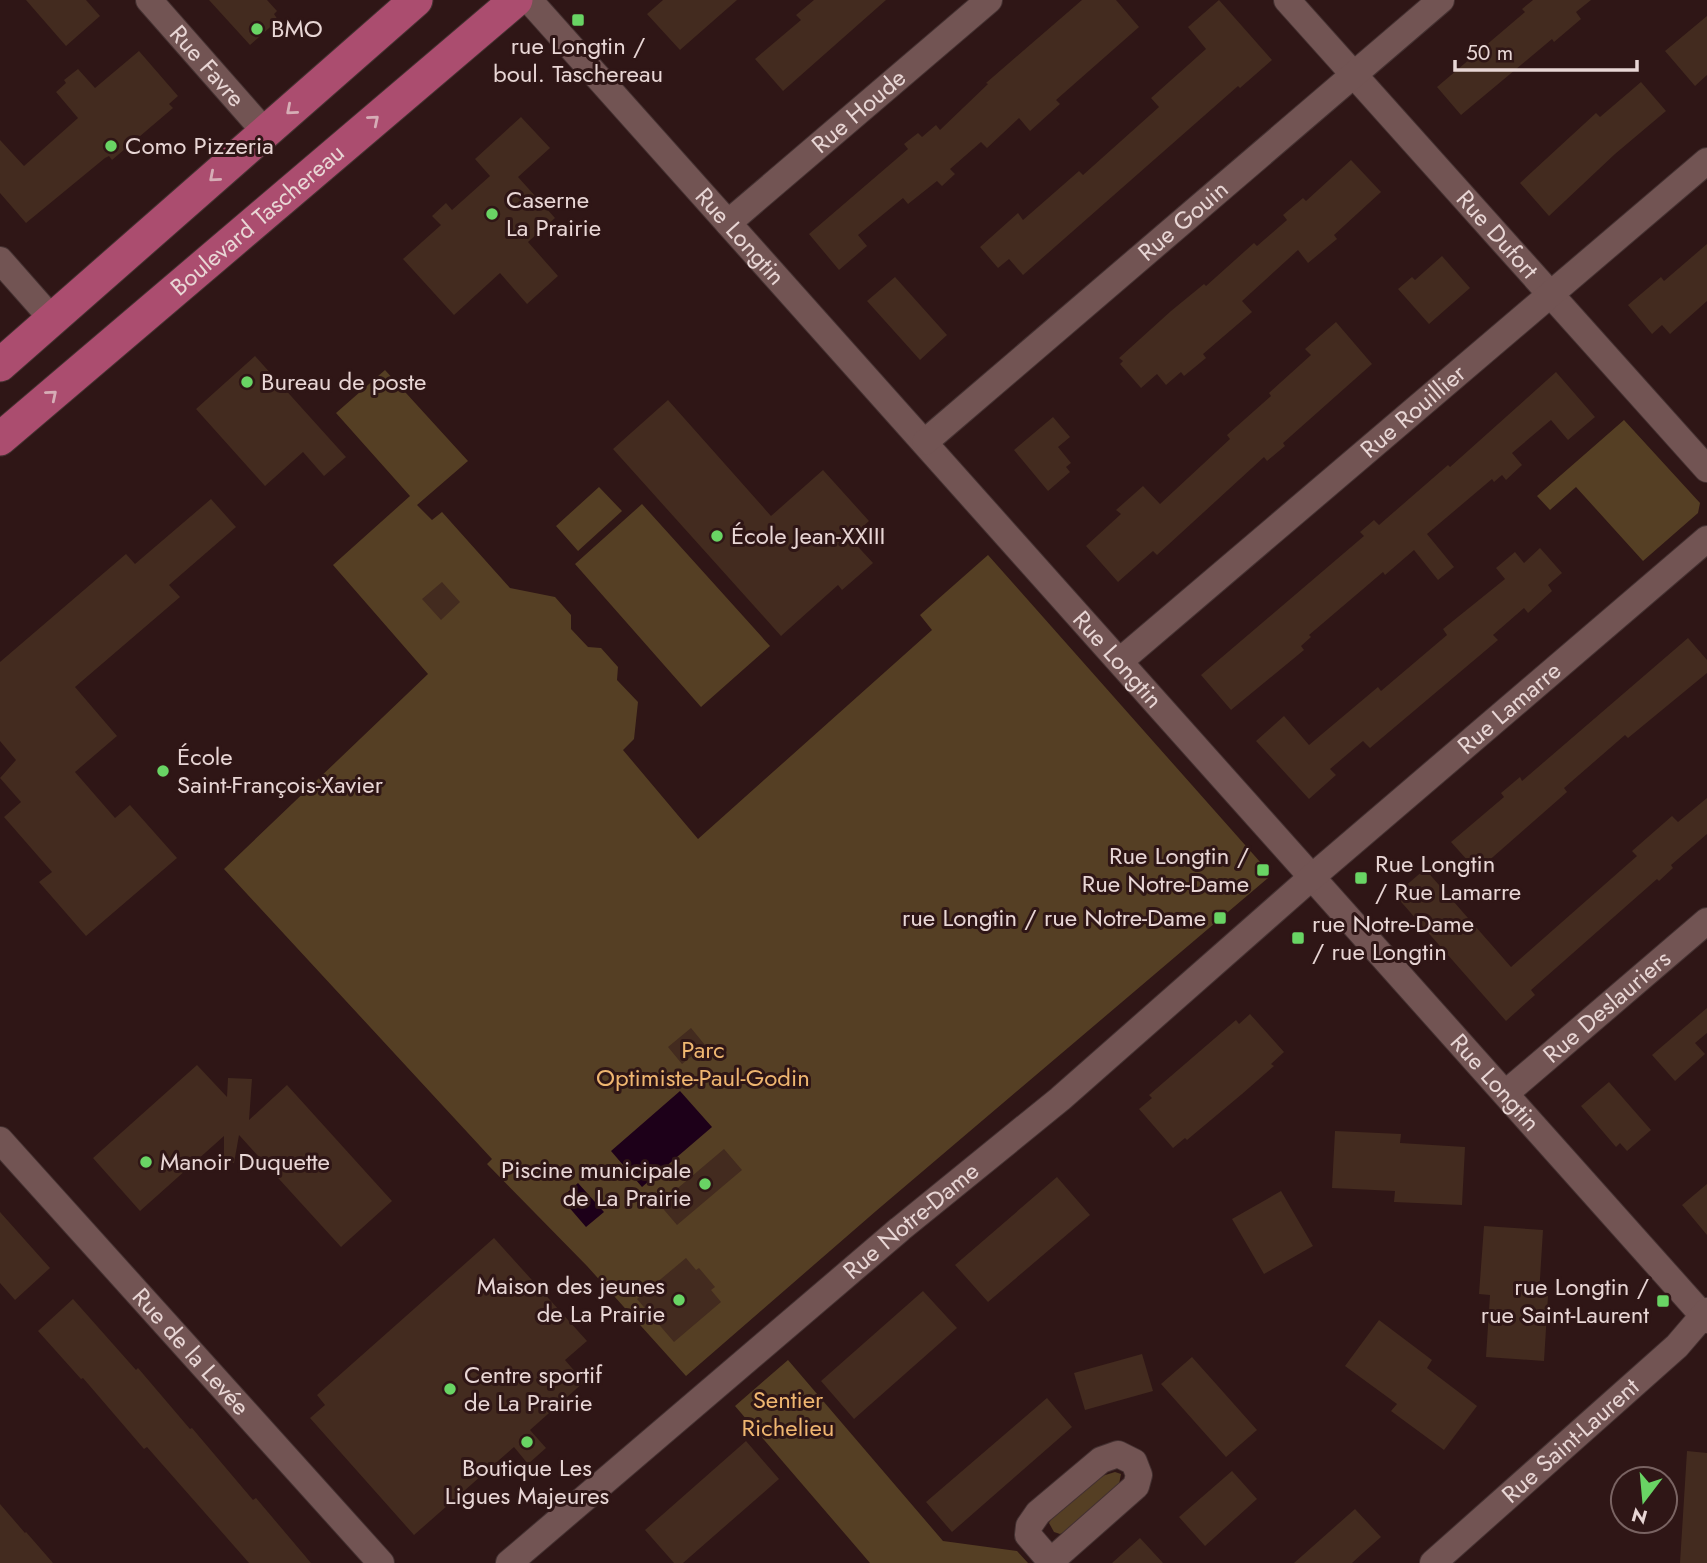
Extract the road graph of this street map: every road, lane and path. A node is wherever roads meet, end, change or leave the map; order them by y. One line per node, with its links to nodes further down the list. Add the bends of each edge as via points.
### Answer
1 (149, 0): 9 (street, Rue Favre)
2 (416, 0): 9 (main road, one-way to 9)
3 (516, 0): 16 (main road, Boulevard Taschereau, one-way to 3)
4 (529, 0): 11 (street, Rue Longtin)
5 (989, 0): 11 (street, Rue Houde)
6 (1287, 0): 8 (street, Rue Dufort)
7 (1441, 0): 8 (street, Rue Gouin)
8 (1354, 75): 13 (street, Rue Dufort); 17 (street, Rue Gouin)
9 (265, 132): 14 (main road, one-way to 14)
10 (1707, 161): 13 (street, Rue Rouillier)
11 (728, 223): 17 (street, Rue Longtin)
12 (0, 260): 14 (street)
13 (1551, 294): 18 (street, Rue Dufort); 20 (street, Rue Rouillier)
14 (52, 319): 15 (main road)
15 (0, 365)
16 (0, 439)
17 (925, 442): 20 (street, Rue Longtin)
18 (1707, 469)
19 (1707, 539): 21 (street, Rue Lamarre)
20 (1120, 661): 21 (street, Rue Longtin)
21 (1312, 877): 23 (street, Rue Longtin); 27 (street, Rue Notre-Dame, via 1060,1099 900,1229)
22 (1707, 921): 23 (street, Rue Deslauriers)
23 (1506, 1093): 25 (street, Rue Longtin)
24 (5, 1157): 26 (street, Rue de la Levée)
25 (1705, 1315): 28 (street, Rue Saint-Laurent)
26 (381, 1563)
27 (509, 1563)
28 (1433, 1563)

